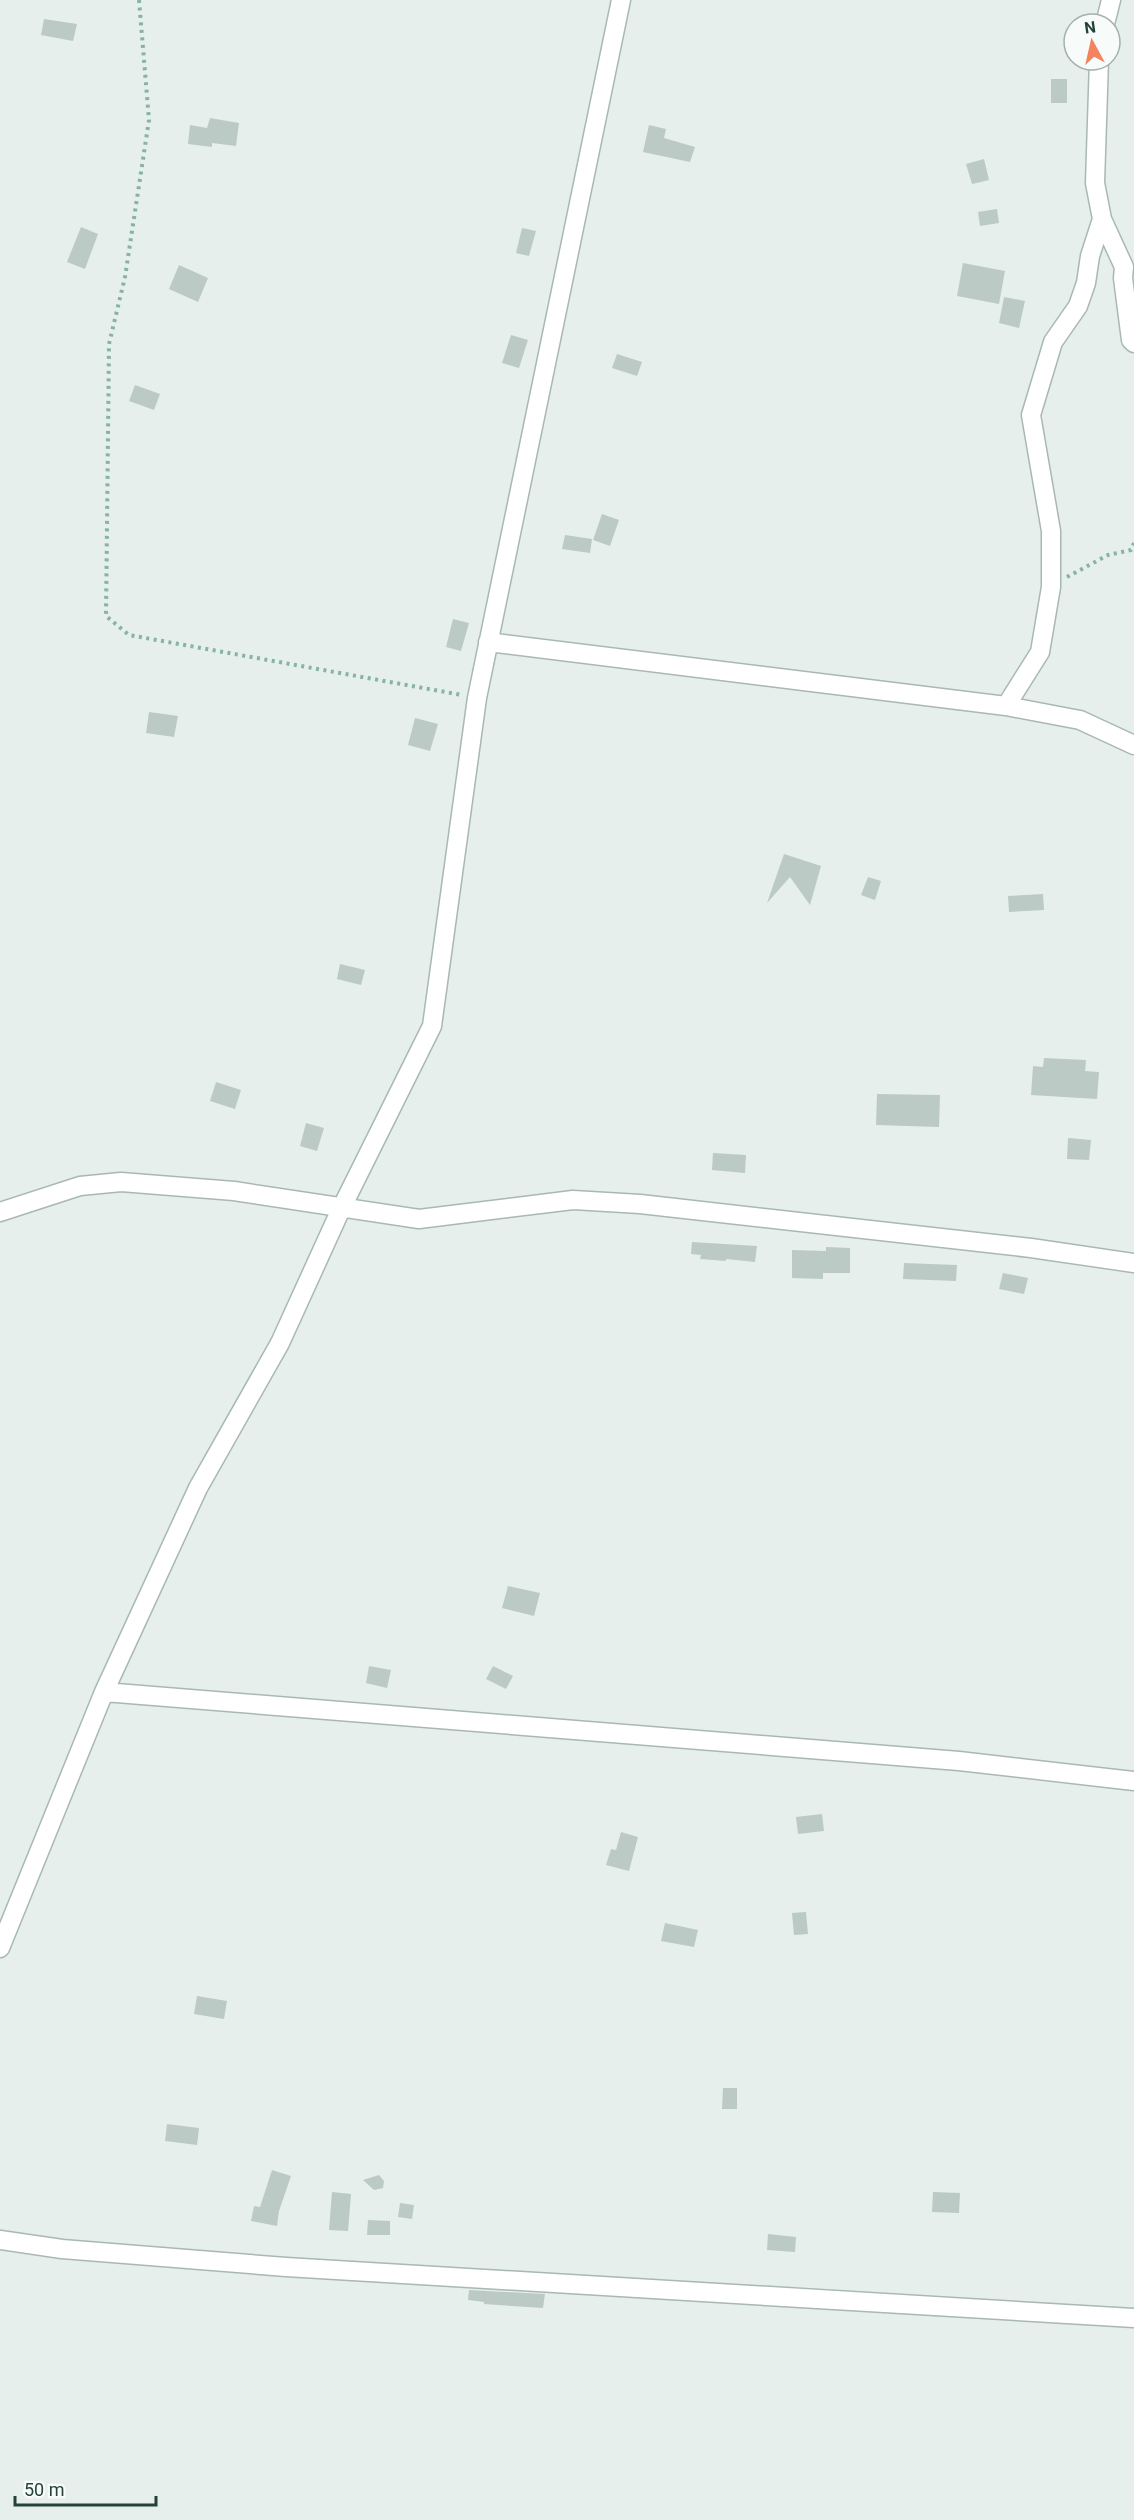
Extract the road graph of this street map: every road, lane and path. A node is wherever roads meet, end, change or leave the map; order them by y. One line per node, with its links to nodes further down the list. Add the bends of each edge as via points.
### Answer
1 (139, 0): 9 (path, via 149,120 125,277 109,344 106,616 129,635)
2 (621, 0): 8 (street)
3 (1099, 72): 4 (street, via 1095,183)
4 (1102, 219): 5 (street, via 1124,267); 7 (street, via 1078,306 1053,342 1031,415 1051,531)
5 (1134, 343)
6 (1134, 543): 7 (path, via 1131,550 1108,555)
7 (1051, 587): 10 (street, via 1040,652)
8 (488, 642): 9 (street); 10 (street)
9 (477, 698): 12 (street, via 432,1026)
10 (1006, 706): 11 (street, via 1080,720)
11 (1134, 745)
12 (341, 1209): 13 (street, via 234,1191 122,1182 80,1186); 14 (street, via 419,1219 573,1200 640,1204); 15 (street, via 280,1343 198,1488)
13 (0, 1212)
14 (1134, 1263)
15 (104, 1692): 16 (street, via 959,1761); 17 (street)
16 (1134, 1781)
17 (0, 1948)
18 (0, 2240): 19 (street, via 62,2249 286,2267)
19 (1134, 2318)

